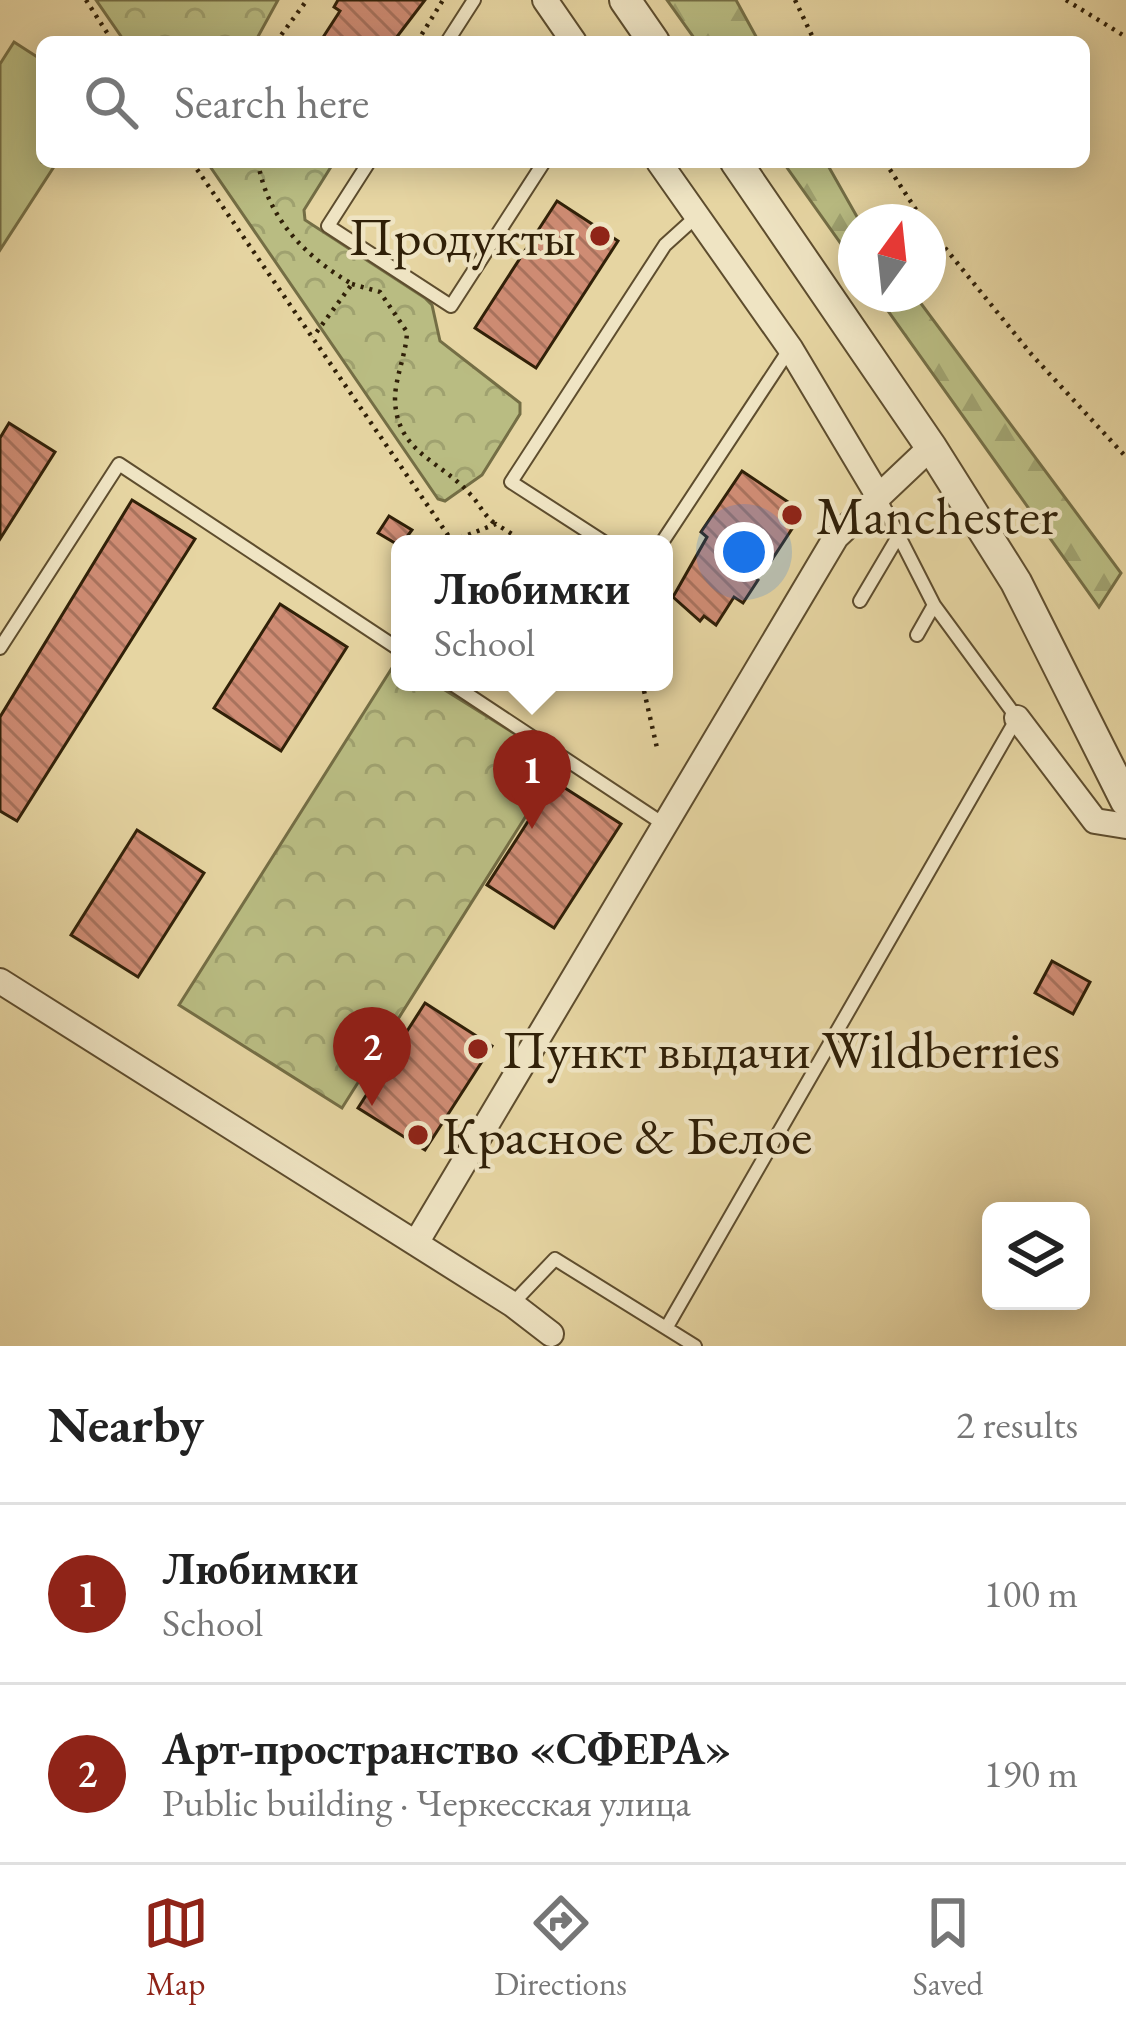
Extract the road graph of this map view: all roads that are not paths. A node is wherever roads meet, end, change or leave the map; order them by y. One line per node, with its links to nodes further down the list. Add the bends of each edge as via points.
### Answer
1 (474, 0): 4 (lane)
2 (544, 0): 5 (street)
3 (625, 0): 6 (street)
4 (451, 36)
5 (570, 36)
6 (650, 36)
7 (365, 168): 8 (lane, via 328,226 451,306)
8 (540, 168)
9 (663, 168): 11 (street)
10 (740, 168): 13 (street)
11 (698, 216): 12 (street); 15 (lane, via 664,244 511,482)
12 (790, 348): 14 (street); 16 (lane)
13 (931, 446): 14 (street); 25 (street, via 1016,581)
14 (879, 497): 17 (lane); 26 (street, via 836,537)
15 (593, 535)
16 (667, 535)
17 (899, 535): 18 (lane); 19 (lane)
18 (860, 601)
19 (934, 605): 20 (lane); 24 (lane)
20 (917, 635)
21 (391, 644): 22 (lane, via 119,464)
22 (0, 648)
23 (463, 691): 26 (lane)
24 (1017, 718): 27 (street, via 1095,821); 31 (lane)
25 (1126, 801)
26 (665, 825): 29 (street)
27 (1126, 826)
28 (0, 981): 29 (street)
29 (416, 1243): 30 (street)
30 (512, 1304): 31 (lane, via 555,1259); 32 (street)
31 (668, 1325): 33 (lane)
32 (554, 1340)
33 (695, 1346)

